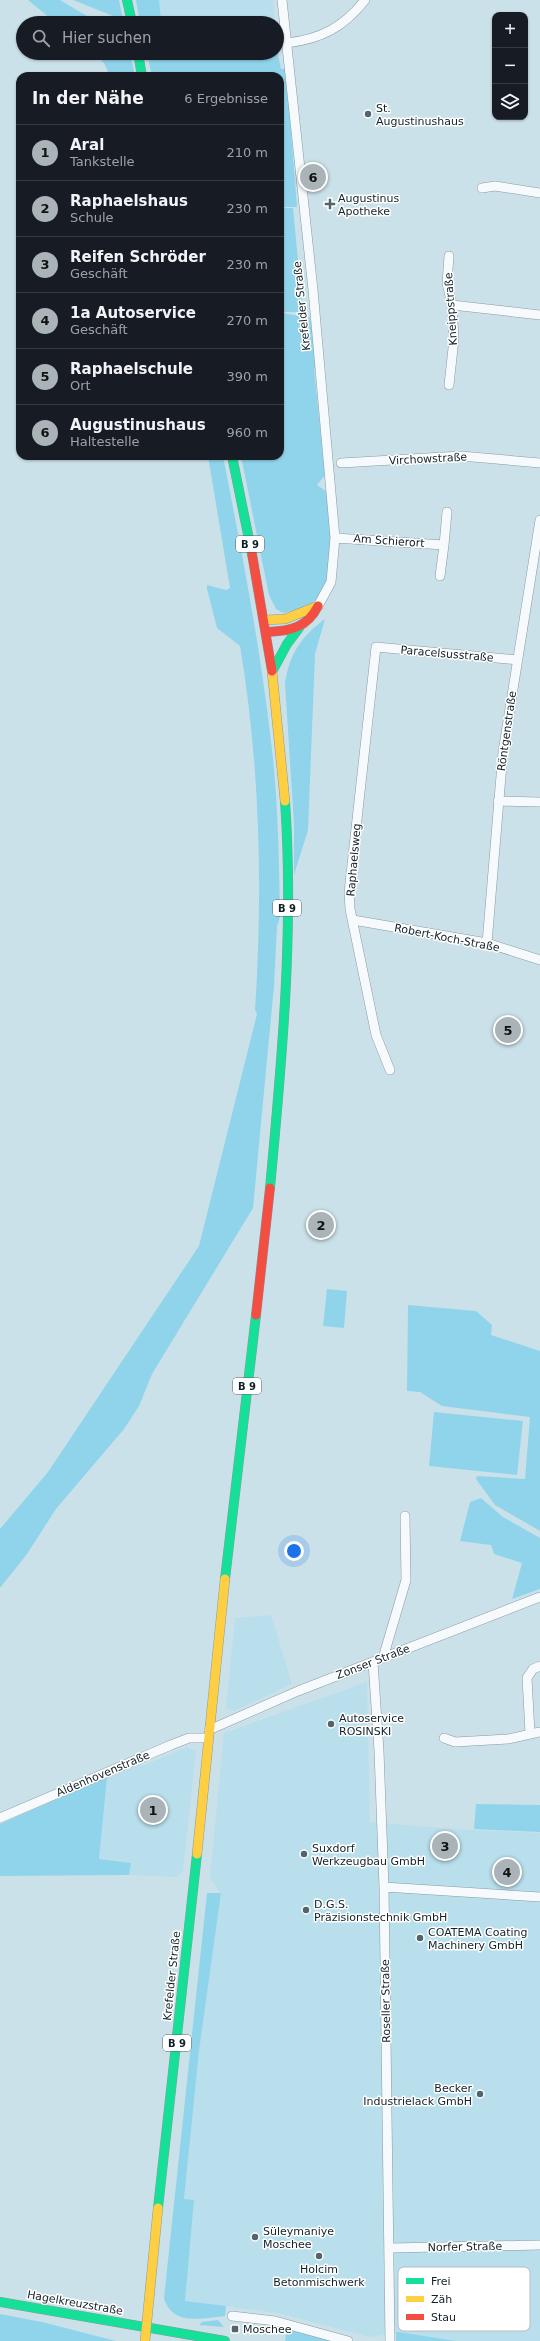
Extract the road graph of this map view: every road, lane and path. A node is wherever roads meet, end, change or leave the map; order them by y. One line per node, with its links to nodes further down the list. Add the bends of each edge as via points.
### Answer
1 (127, 0): 4 (main road)
2 (282, 0): 5 (street, Krefelder Straße)
3 (365, 0): 7 (street, via 341,25 326,35)
4 (130, 16)
5 (284, 16)
6 (284, 17): 7 (street, Krefelder Straße)
7 (287, 43): 21 (street, Krefelder Straße, via 313,290)
8 (139, 60): 9 (main road)
9 (141, 72)
10 (482, 188): 11 (street, via 494,186)
11 (540, 193)
12 (449, 256): 13 (street, Kneippstraße, via 447,283)
13 (452, 305): 14 (street); 15 (street, Kneippstraße, via 454,339)
14 (540, 315)
15 (449, 385)
16 (233, 460): 25 (main road, B 9)
17 (341, 463): 18 (street, Virchowstraße, via 462,456)
18 (540, 463)
19 (447, 512): 22 (street)
20 (540, 520): 29 (street, Röntgenstraße)
21 (335, 538): 22 (street, Am Schierort); 24 (street, Krefelder Straße, via 331,582)
22 (444, 545): 23 (street)
23 (440, 576)
24 (318, 606): 25 (main road, via 285,619); 26 (main road, via 310,620)
25 (266, 620): 27 (main road, B 9)
26 (299, 628): 27 (main road); 30 (main road, via 286,644)
27 (267, 632): 30 (main road, B 9)
28 (376, 647): 29 (street, Paracelsusstraße); 33 (street, Raphaelsweg, via 349,892)
29 (518, 660): 31 (street, Röntgenstraße)
30 (273, 670): 43 (main road, Krefelder Straße / B 9, via 282,754 287,858 285,993 260,1271)
31 (498, 801): 32 (street); 34 (street, Röntgenstraße)
32 (540, 802)
33 (353, 920): 34 (street, Robert-Koch-Straße); 36 (street, Raphaelsweg, via 376,1035)
34 (487, 944): 35 (street, Robert-Koch-Straße)
35 (540, 960)
36 (390, 1070)
37 (405, 1516): 39 (street, via 406,1580)
38 (540, 1597): 39 (street, Zonser Straße)
39 (382, 1658): 40 (street, Zonser Straße)
40 (373, 1662): 43 (street, Zonser Straße, via 291,1694); 46 (street, Roseller Straße)
41 (540, 1666): 42 (street, via 526,1678)
42 (535, 1732): 44 (street, via 508,1739 455,1742)
43 (208, 1734): 45 (street, Aldenhovenstraße, via 188,1738); 52 (main road, Krefelder Straße / B 9)
44 (444, 1738)
45 (0, 1818)
46 (384, 1887): 47 (street); 49 (street, Roseller Straße)
47 (540, 1897)
48 (540, 2245): 49 (street, Norfer Straße)
49 (390, 2248): 56 (street, Roseller Straße)
50 (0, 2302): 52 (main road, Hagelkreuzstraße)
51 (232, 2316): 55 (street, via 275,2320)
52 (146, 2328): 53 (main road, B 9); 54 (main road, Hagelkreuzstraße)
53 (145, 2341)
54 (225, 2341)
55 (348, 2341)
56 (390, 2341)

